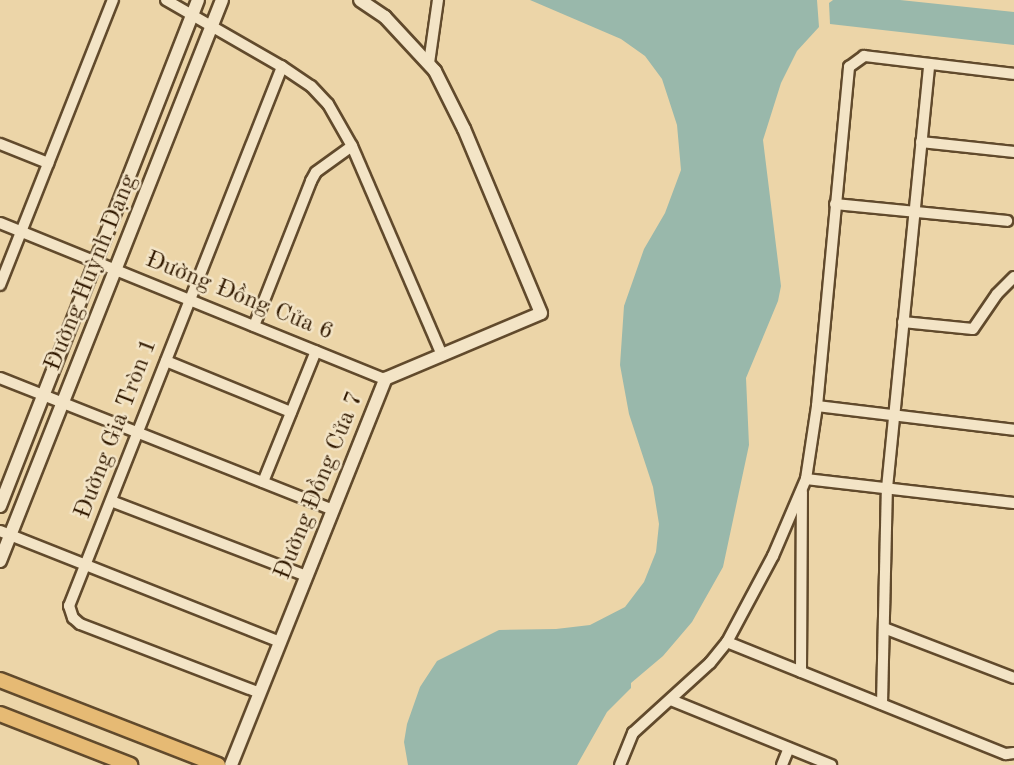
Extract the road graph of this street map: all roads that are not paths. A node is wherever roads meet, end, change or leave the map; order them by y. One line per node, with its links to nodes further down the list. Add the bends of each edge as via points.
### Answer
1 (113, 0): 17 (street)
2 (166, 0): 7 (street)
3 (198, 0): 7 (street, Đường Huỳnh Dạng)
4 (222, 0): 8 (street, Đường Huỳnh Dạng)
5 (360, 0): 9 (street, via 384,17)
6 (438, 0): 9 (street)
7 (193, 15): 8 (street); 23 (street, Đường Huỳnh Dạng)
8 (212, 26): 11 (street); 24 (street, Đường Huỳnh Dạng)
9 (429, 63): 31 (street, Đường Đồng Cửa 7, via 460,120 541,313)
10 (929, 64): 12 (street); 13 (street); 18 (street, via 864,55 849,67)
11 (282, 67): 15 (street, via 328,104); 27 (street, Đường Gia Tròn 1)
12 (1014, 74)
13 (921, 142): 16 (street); 19 (street)
14 (0, 144): 17 (street)
15 (352, 146): 29 (street, via 311,180); 31 (street)
16 (1014, 152)
17 (48, 163): 22 (street)
18 (835, 204): 19 (street); 37 (street)
19 (914, 212): 20 (street); 28 (street)
20 (1007, 221)
21 (0, 223): 22 (street, Đường Đồng Cửa 6)
22 (22, 232): 23 (street, Đường Đồng Cửa 6); 26 (street)
23 (96, 262): 24 (street, Đường Đồng Cửa 6); 35 (street, Đường Huỳnh Dạng)
24 (115, 270): 27 (street, Đường Đồng Cửa 6); 36 (street, Đường Huỳnh Dạng)
25 (1014, 277): 28 (street, via 973,329)
26 (0, 285)
27 (190, 300): 29 (street, Đường Đồng Cửa 6); 32 (street, Đường Gia Tròn 1)
28 (904, 322): 39 (street)
29 (254, 326): 30 (street, Đường Đồng Cửa 6)
30 (316, 351): 34 (street, Đường Đồng Cửa 6); 38 (street)
31 (442, 355): 34 (street, Đường Đồng Cửa 7)
32 (166, 361): 38 (street); 41 (street, Đường Gia Tròn 1)
33 (0, 378): 35 (street)
34 (385, 379): 48 (street, Đường Đồng Cửa 7)
35 (44, 395): 36 (street); 47 (street, Đường Huỳnh Dạng)
36 (63, 403): 41 (street); 49 (street, Đường Huỳnh Dạng)
37 (817, 406): 39 (street); 43 (street)
38 (291, 412): 42 (street)
39 (894, 415): 40 (street); 44 (street)
40 (1014, 430)
41 (138, 433): 42 (street); 45 (street, Đường Gia Tròn 1)
42 (263, 482): 48 (street)
43 (804, 483): 44 (street); 55 (street, via 773,556); 56 (street)
44 (887, 488): 46 (street); 53 (street)
45 (111, 501): 51 (street, Đường Gia Tròn 1); 52 (street)
46 (1014, 503)
47 (0, 506)
48 (333, 509): 52 (street, Đường Đồng Cửa 7)
49 (5, 533): 50 (street, Đường Huỳnh Dạng); 51 (street)
50 (0, 561)
51 (86, 565): 54 (street); 59 (street, Đường Gia Tròn 1, via 69,606 80,624)
52 (306, 576): 54 (street, Đường Đồng Cửa 7)
53 (884, 628): 57 (street); 61 (street)
54 (280, 642): 59 (street, Đường Đồng Cửa 7)
55 (727, 642): 56 (street); 60 (street)
56 (801, 672): 61 (street)
57 (1014, 678)
58 (0, 680): 66 (main road)
59 (260, 693): 67 (street, Đường Đồng Cửa 7)
60 (671, 700): 63 (street); 68 (street, via 633,733)
61 (882, 704): 64 (street, via 1006,754)
62 (0, 714): 65 (main road)
63 (789, 748): 69 (street); 70 (street)
64 (1014, 753)
65 (130, 765)
66 (218, 765)
67 (231, 765)
68 (620, 765)
69 (782, 765)
70 (831, 765)

